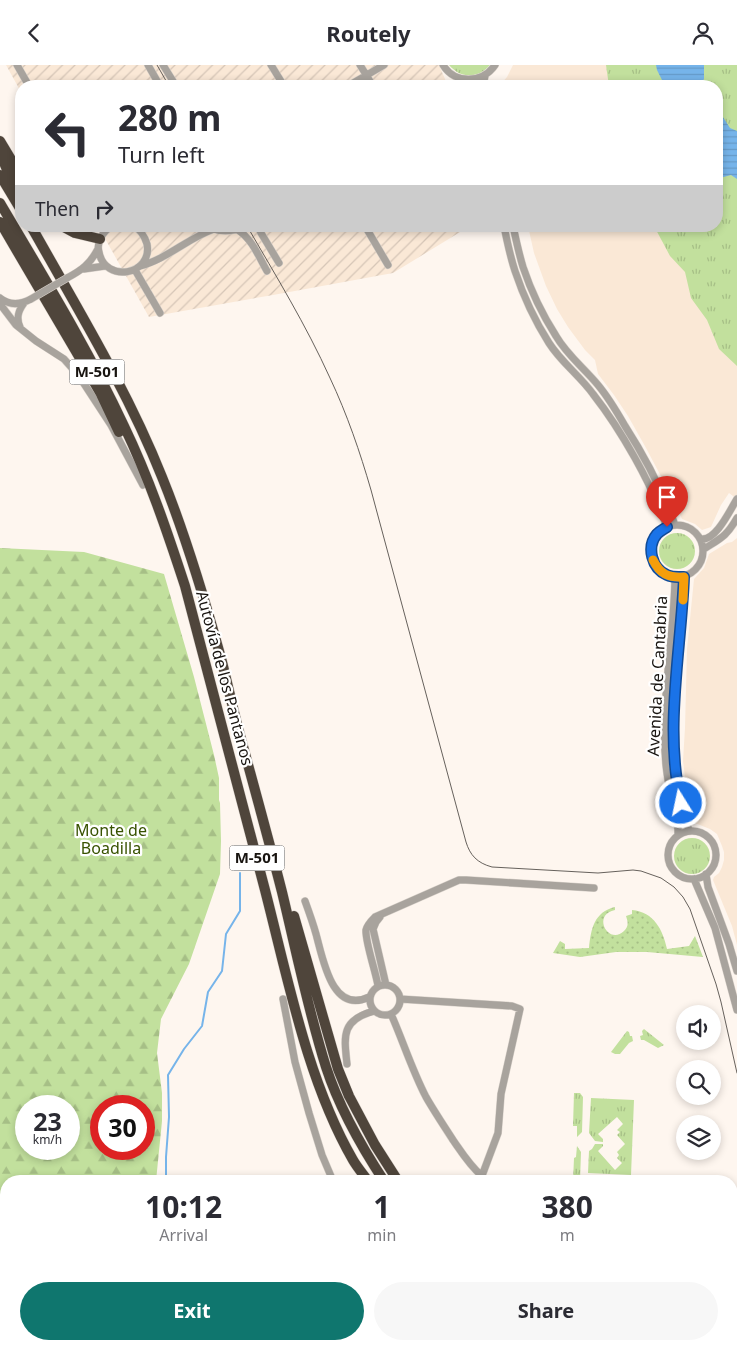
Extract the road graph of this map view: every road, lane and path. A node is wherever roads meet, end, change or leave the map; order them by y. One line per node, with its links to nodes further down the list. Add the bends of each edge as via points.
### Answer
1 (17, 65): 11 (street)
2 (148, 65): 12 (street)
3 (163, 65): 13 (street)
4 (271, 65): 14 (street)
5 (360, 65): 9 (street)
6 (384, 65): 9 (street)
7 (443, 65): 17 (street, via 455,77)
8 (495, 65): 10 (street)
9 (366, 75): 15 (street); 16 (street)
10 (485, 76): 18 (street); 19 (street)
11 (26, 80)
12 (157, 80)
13 (172, 80)
14 (280, 80)
15 (358, 80)
16 (369, 80)
17 (464, 80)
18 (475, 80)
19 (484, 80)
20 (0, 141): 22 (highway)
21 (0, 153): 24 (highway)
22 (15, 166)
23 (0, 175): 25 (highway)
24 (15, 189)
25 (15, 200)
26 (0, 203): 28 (highway, Autovía de los Pantanos / M-501)
27 (0, 222): 52 (highway, via 100,395)
28 (15, 229)
29 (17, 232): 58 (highway, Autovía de los Pantanos / M-501, via 111,400 149,482)
30 (34, 232): 63 (highway, Autovía de los Pantanos / M-501, via 118,384 161,476 184,536 222,661)
31 (73, 232): 40 (highway)
32 (104, 232): 40 (street)
33 (140, 232): 44 (street, via 147,248 146,258)
34 (205, 232): 44 (street)
35 (242, 232): 46 (street)
36 (261, 232): 41 (street)
37 (369, 232): 42 (street)
38 (505, 232): 55 (street, via 524,296 549,343 593,393 610,418)
39 (515, 232): 55 (street, via 523,265 542,313 568,353 598,385 640,449 668,508)
40 (99, 244): 43 (street, via 100,258); 45 (street)
41 (279, 263)
42 (388, 265)
43 (105, 266): 44 (street, via 129,272); 45 (street)
44 (138, 268): 50 (street)
45 (84, 269): 48 (street, bridge)
46 (267, 271)
47 (0, 298): 48 (street, via 16,305)
48 (28, 301): 51 (street, via 19,309 18,323)
49 (0, 304): 51 (street)
50 (160, 313)
51 (22, 330): 52 (street, via 64,359 79,376 111,425)
52 (143, 485): 58 (highway)
53 (737, 499): 56 (street, via 718,530)
54 (737, 519): 57 (street, via 721,539)
55 (671, 526): 56 (street, via 689,527); 60 (street, via 658,534 651,550 657,568)
56 (701, 539): 57 (street)
57 (704, 549): 59 (street, via 699,567)
58 (174, 551): 77 (highway, Autovía de los Pantanos / M-501, via 305,1042 326,1104)
59 (684, 577): 60 (street); 61 (street, Avenida de Cantabria, via 674,736 679,793)
60 (675, 578): 62 (street, Avenida de Cantabria, via 665,738 666,765)
61 (689, 831): 62 (street); 64 (street, via 710,839 715,849 715,861)
62 (678, 835): 65 (street, via 670,845 669,862 678,874)
63 (275, 865): 81 (highway, Autovía de los Pantanos / M-501, via 326,1068 342,1108); 82 (highway, via 281,875 338,1069 374,1145)
64 (706, 874): 65 (street); 68 (street)
65 (694, 879): 73 (street, via 715,928)
66 (594, 888): 69 (street, via 459,880 382,915 373,929)
67 (305, 901): 70 (street, via 327,975 336,990 354,1001)
68 (737, 971)
69 (382, 985): 70 (street); 72 (street, via 392,986)
70 (369, 997): 74 (street)
71 (283, 999): 78 (street, via 306,1104)
72 (400, 999): 75 (street); 84 (street, via 520,1009 501,1094 498,1133)
73 (737, 1010)
74 (374, 1011): 75 (street, via 380,1015); 76 (street, via 362,1014 348,1027 345,1039)
75 (392, 1014): 83 (street, via 426,1095)
76 (347, 1064)
77 (354, 1161): 79 (highway); 80 (highway, Autovía de los Pantanos / M-501)
78 (330, 1175)
79 (357, 1175)
80 (364, 1175)
81 (380, 1175)
82 (394, 1175)
83 (478, 1175)
84 (482, 1175)

